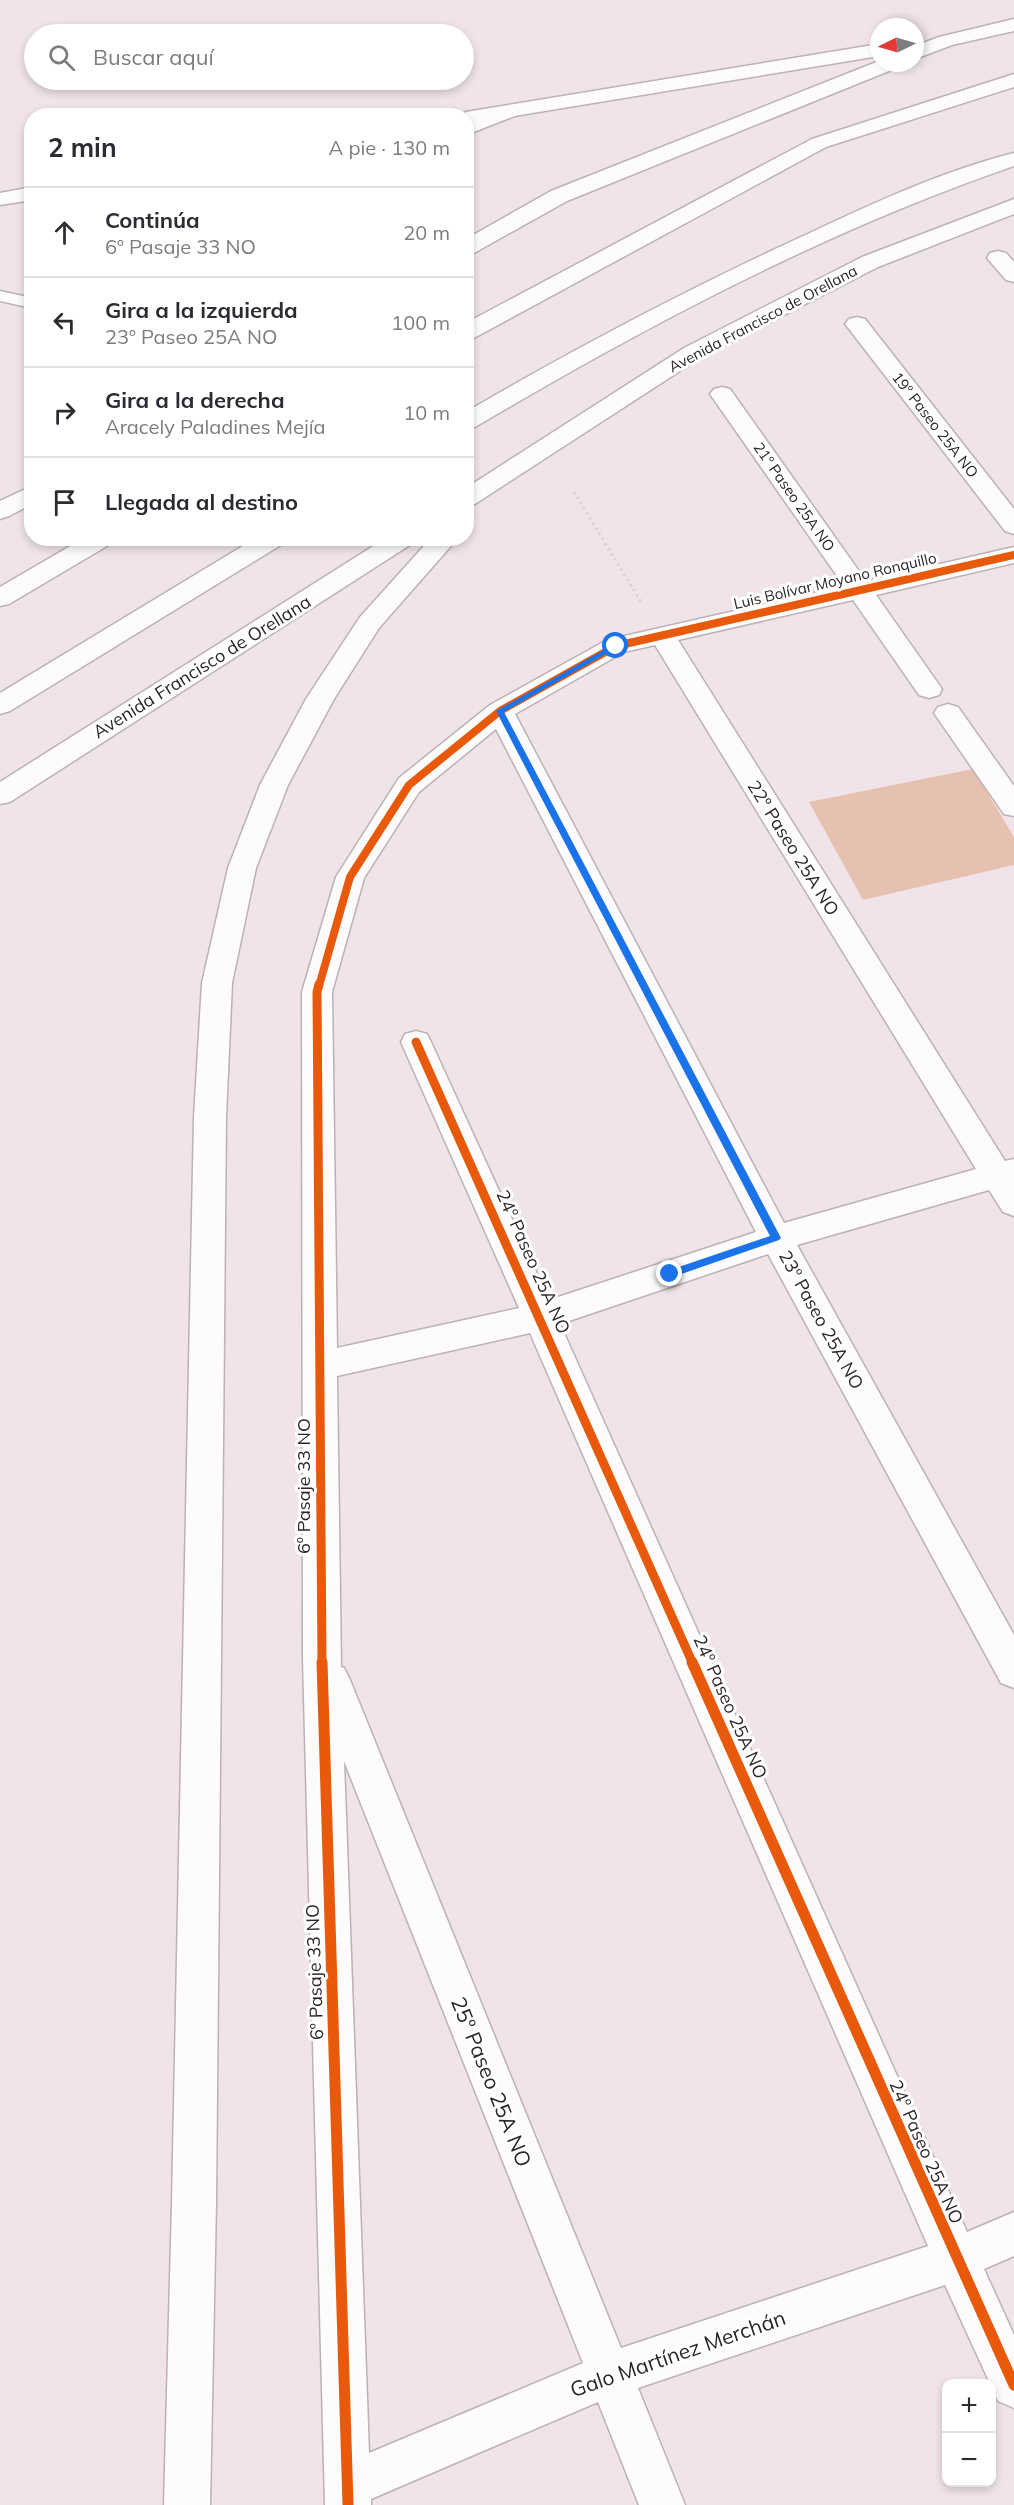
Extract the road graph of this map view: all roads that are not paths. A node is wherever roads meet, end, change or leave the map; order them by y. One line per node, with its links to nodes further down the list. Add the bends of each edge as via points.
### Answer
1 (1014, 26): 2 (main road)
2 (946, 40): 3 (main road); 4 (main road)
3 (924, 44)
4 (924, 50)
5 (870, 51): 8 (main road)
6 (870, 72): 15 (main road, via 559,196)
7 (1014, 80): 21 (main road, via 819,143)
8 (520, 108): 9 (main road); 10 (lane)
9 (474, 117)
10 (474, 128)
11 (1014, 159): 23 (main road, via 964,175 778,254 540,377)
12 (24, 194): 13 (main road)
13 (0, 199)
14 (1014, 206): 24 (main road, Avenida Francisco de Orellana, via 870,262 692,353)
15 (474, 244)
16 (998, 258): 17 (main road)
17 (1014, 275)
18 (0, 296): 19 (lane)
19 (24, 301)
20 (857, 324): 29 (main road, 19º Paseo 25A NO)
21 (474, 329)
22 (722, 394): 35 (main road, 21º Paseo 25A NO)
23 (474, 417)
24 (526, 461): 25 (main road, Avenida Francisco de Orellana); 28 (main road)
25 (474, 494)
26 (24, 498): 27 (main road)
27 (0, 511)
28 (474, 511)
29 (1014, 526)
30 (89, 546): 36 (main road)
31 (262, 546): 39 (main road)
32 (391, 546): 42 (main road, Avenida Francisco de Orellana)
33 (438, 546): 57 (main road, via 369,623 320,699 274,785 242,868 218,983 210,1117)
34 (1014, 555): 35 (main road, Luis Bolívar Moyano Ronquillo)
35 (860, 590): 37 (main road, Luis Bolívar Moyano Ronquillo); 38 (main road, 21º Paseo 25A NO)
36 (0, 598)
37 (662, 636): 40 (main road, 6º Pasaje 33 NO, via 616,646); 45 (main road, 22º Paseo 25A NO)
38 (929, 689)
39 (0, 705)
40 (500, 711): 47 (main road, 23º Paseo 25A NO); 49 (main road, 6º Pasaje 33 NO, via 409,785 350,877 317,992)
41 (948, 713): 43 (main road)
42 (0, 795)
43 (1014, 807)
44 (416, 1042): 48 (main road, 24º Paseo 25A NO)
45 (1005, 1173): 46 (main road, 22º Paseo 25A NO); 47 (main road)
46 (1014, 1203)
47 (776, 1238): 48 (main road); 51 (main road, 23º Paseo 25A NO)
48 (540, 1317): 49 (main road); 53 (main road, 24º Paseo 25A NO)
49 (320, 1366): 50 (main road, 6º Pasaje 33 NO)
50 (322, 1658): 54 (main road, 25º Paseo 25A NO); 56 (main road, 6º Pasaje 33 NO)
51 (1014, 1671)
52 (1014, 2234): 53 (main road, Galo Martínez Merchán)
53 (956, 2259): 54 (main road, Galo Martínez Merchán); 55 (main road, 24º Paseo 25A NO)
54 (608, 2375): 56 (main road, Galo Martínez Merchán); 58 (main road, 25º Paseo 25A NO)
55 (1014, 2385)
56 (347, 2495)
57 (187, 2505)
58 (662, 2505)

